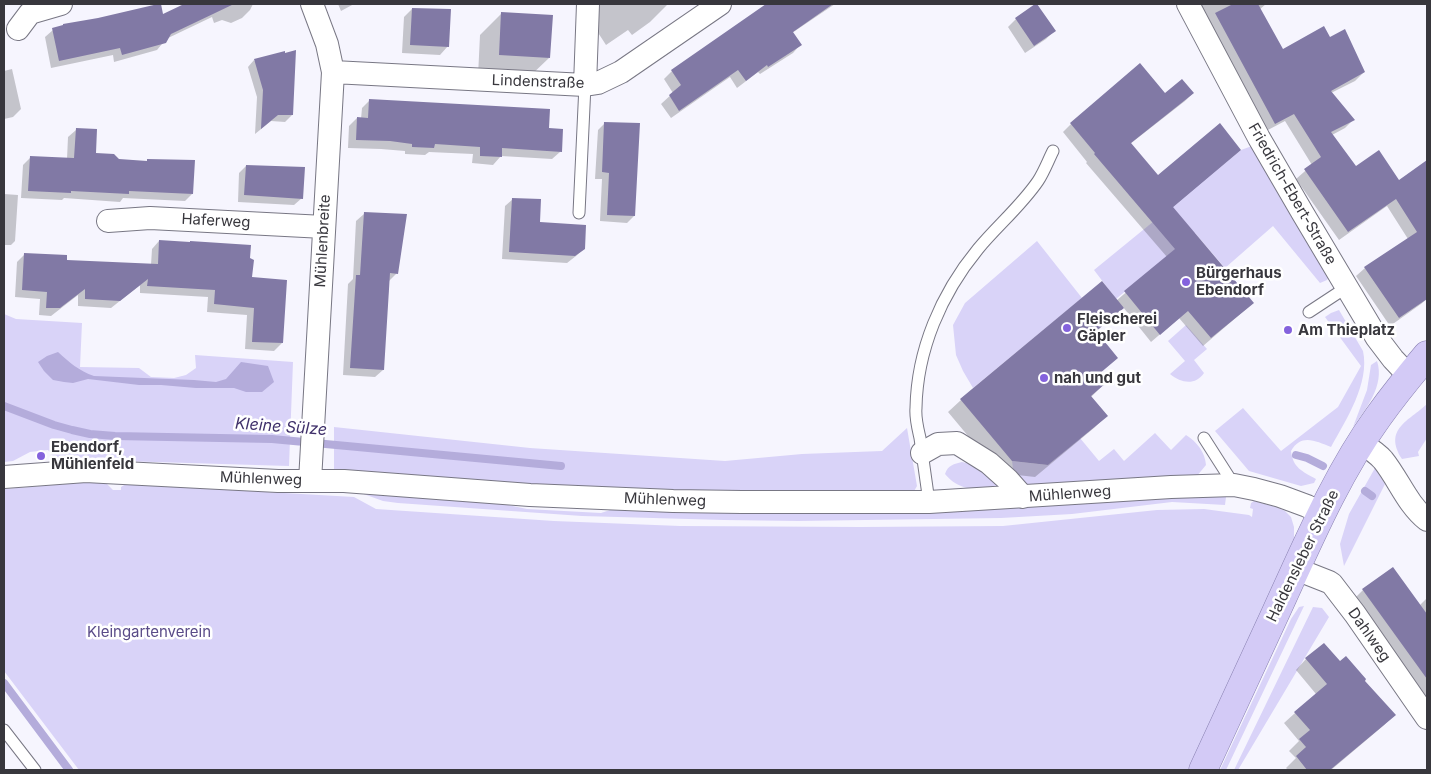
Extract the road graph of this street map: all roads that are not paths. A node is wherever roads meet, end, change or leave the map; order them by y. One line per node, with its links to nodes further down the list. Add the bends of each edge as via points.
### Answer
1 (60, 4): 6 (street, via 30,13)
2 (312, 4): 7 (street, Mühlenbreite, via 327,44)
3 (588, 4): 8 (street)
4 (720, 4): 8 (street, Lindenstraße, via 621,72 598,84)
5 (1188, 4): 13 (street, Friedrich-Ebert-Straße, via 1259,138)
6 (18, 29)
7 (332, 72): 8 (street, Lindenstraße); 12 (street, Mühlenbreite)
8 (585, 85): 10 (lane)
9 (1053, 151): 19 (lane, via 1030,191 962,270 934,320 925,345 915,410)
10 (579, 213)
11 (108, 221): 12 (street, Haferweg, via 150,218)
12 (324, 226): 21 (street, Mühlenbreite)
13 (1347, 287): 14 (lane); 16 (street, Friedrich-Ebert-Straße, via 1383,346)
14 (1309, 312)
15 (1427, 355): 16 (main road, Haldensleber Straße)
16 (1410, 376): 18 (main road, Haldensleber Straße)
17 (1204, 438): 22 (lane)
18 (1356, 451): 25 (main road, Haldensleber Straße); 26 (street, via 1377,453 1410,503)
19 (922, 453): 23 (street, via 938,444 956,443 989,464); 24 (lane)
20 (4, 477): 21 (street, Mühlenweg, via 95,471)
21 (310, 480): 24 (street, Mühlenweg, via 673,501)
22 (1234, 485): 23 (street, Mühlenweg); 25 (street, Mühlenweg, via 1254,488 1307,506)
23 (1023, 497): 24 (street, Mühlenweg)
24 (929, 502)
25 (1327, 504): 27 (main road, Haldensleber Straße)
26 (1427, 520)
27 (1296, 569): 28 (street, Dahlweg, via 1332,584); 31 (main road, Haldensleber Straße)
28 (1427, 718)
29 (4, 730): 30 (lane)
30 (36, 770)
31 (1203, 770)

